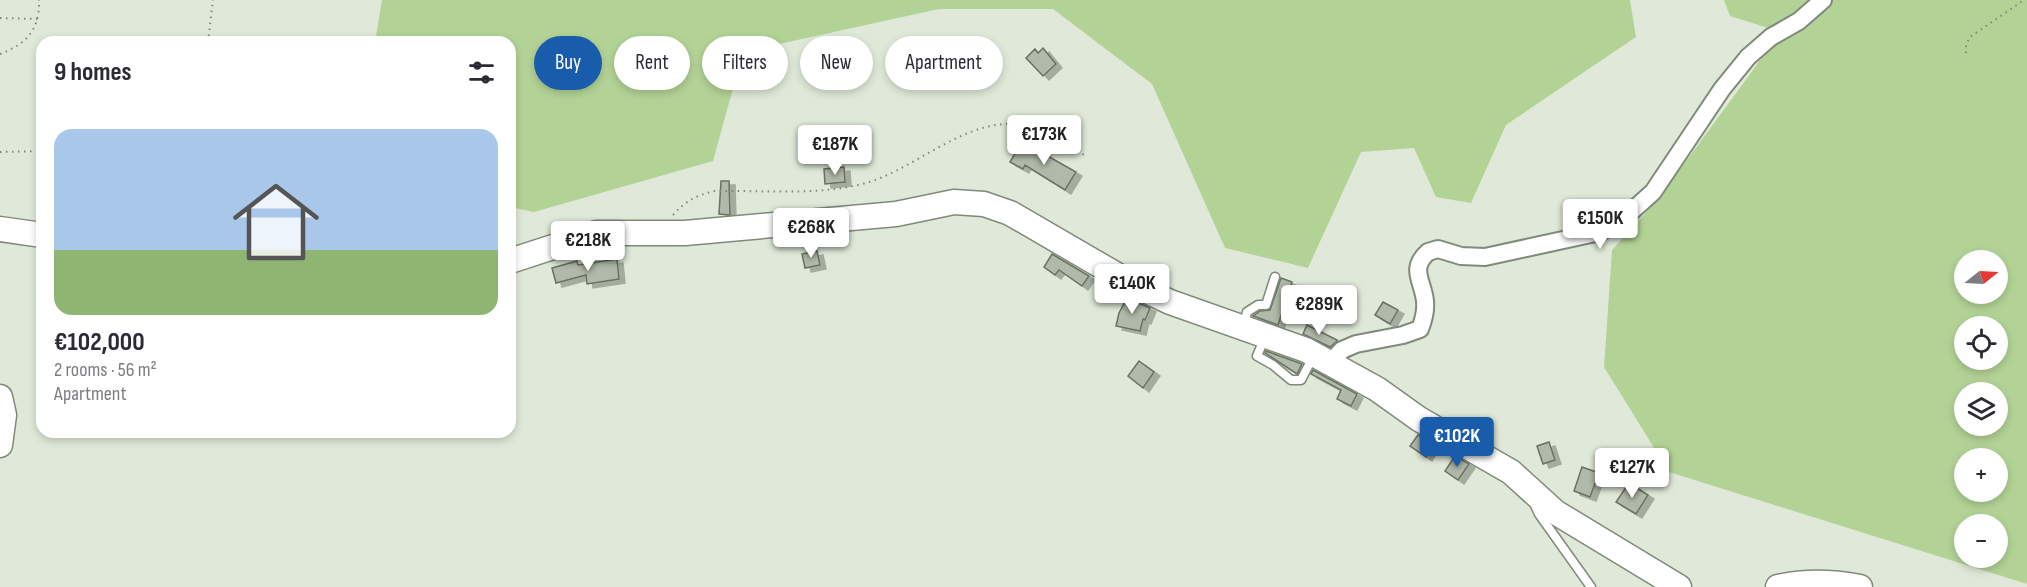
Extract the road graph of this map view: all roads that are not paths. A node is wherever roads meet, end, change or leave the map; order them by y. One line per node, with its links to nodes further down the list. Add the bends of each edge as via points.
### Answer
1 (1823, 0): 5 (street, via 1748,57 1653,192 1623,219 1600,232 1485,257 1461,256 1438,249 1428,252 1418,264 1425,299 1420,329 1356,344)
2 (516, 259): 4 (street, via 596,233 685,233 872,217 970,202 1010,213 1170,302)
3 (1275, 278): 4 (lane, via 1266,305 1247,312)
4 (1254, 333): 5 (street); 5 (lane, via 1257,356 1291,380 1301,380)
5 (1322, 358): 8 (street, via 1511,472)
6 (0, 397): 7 (street, via 4,415)
7 (0, 445)
8 (1529, 487): 9 (lane, via 1539,514); 10 (street, via 1555,512)
9 (1591, 587)
10 (1678, 587)
11 (1778, 587): 12 (street, via 1821,582)
12 (1860, 587)

